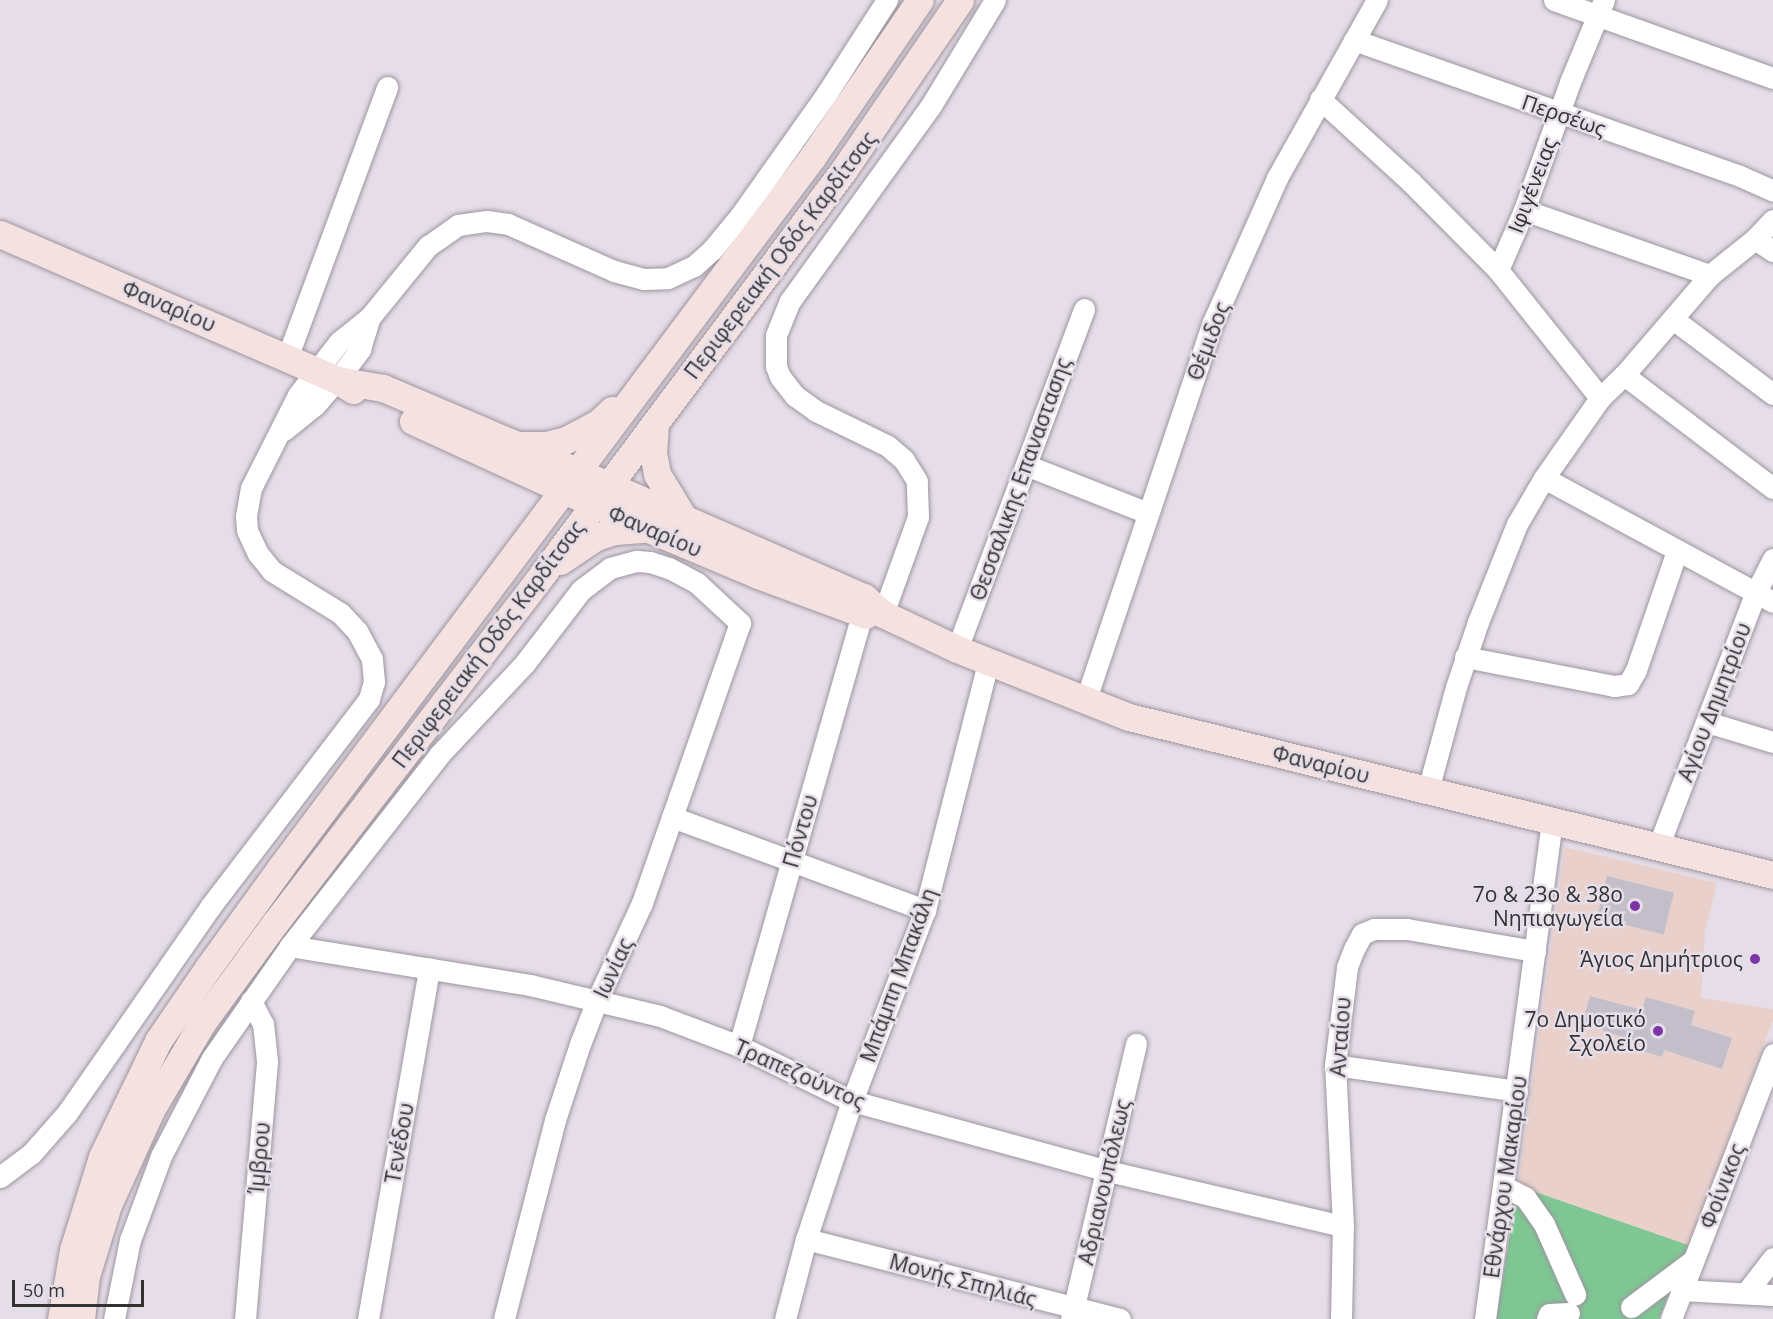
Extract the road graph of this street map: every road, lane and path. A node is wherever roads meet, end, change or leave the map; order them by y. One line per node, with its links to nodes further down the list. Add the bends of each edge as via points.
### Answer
1 (887, 0): 23 (street, via 740,216 694,266 668,278 644,279 614,271 508,224 466,222 428,246 370,317 360,349)
2 (920, 0): 25 (main road, Περιφερειακή Οδός Καρδίτσας, via 819,147)
3 (960, 0): 28 (main road, Περιφερειακή Οδός Καρδίτσας, via 843,171)
4 (995, 0): 43 (street, Πόντου, via 930,107 790,301 776,334 776,366 795,396 822,415 888,446 904,460 917,481 918,517)
5 (1377, 0): 8 (street, Θέμιδος)
6 (1554, 0): 7 (street)
7 (1601, 7): 9 (street); 12 (street, Ιφιγένειας)
8 (1354, 40): 11 (street, Θέμιδος); 12 (street, Περσέως)
9 (1773, 78)
10 (387, 87): 22 (street)
11 (1320, 99): 18 (street, via 1412,183); 35 (street, Θέμιδος, via 1277,178 1213,322)
12 (1559, 113): 13 (street, Περσέως); 14 (street, Ιφιγένειας)
13 (1773, 191)
14 (1524, 210): 18 (street, Ιφιγένειας); 19 (street)
15 (1773, 220): 17 (street)
16 (0, 234): 22 (main road, Φαναρίου)
17 (1764, 245): 19 (street)
18 (1498, 270): 27 (street)
19 (1710, 275): 21 (street)
20 (1084, 309): 30 (street, Θεσσαλικης Επαναστασης)
21 (1673, 319): 24 (street); 26 (street)
22 (287, 358): 23 (main road, Φαναρίου)
23 (327, 375): 29 (main road, Φαναρίου); 69 (street, via 315,405 281,432 251,488 246,516 249,536 261,560 272,571 340,613 357,631 372,659 374,682 369,699 210,907 67,1113 31,1154)
24 (1624, 375): 27 (street); 33 (street)
25 (640, 387): 29 (main road, via 581,433); 32 (main road, Περιφερειακή Οδός Καρδίτσας)
26 (1773, 394)
27 (1600, 398): 31 (street)
28 (655, 424): 34 (main road, Περιφερειακή Οδός Καρδίτσας); 37 (main road, via 653,453 657,474)
29 (510, 453): 32 (main road, Φαναρίου); 36 (main road)
30 (1026, 465): 35 (street); 44 (street, Θεσσαλικης Επαναστασης)
31 (1544, 478): 39 (street); 45 (street, via 1517,524)
32 (570, 481): 34 (main road, Φαναρίου); 36 (main road, Περιφερειακή Οδός Καρδίτσας)
33 (1773, 488)
34 (601, 496): 37 (main road, Φαναρίου); 38 (main road, Φαναρίου); 41 (main road, Περιφερειακή Οδός Καρδίτσας)
35 (1148, 513): 47 (street, Θέμιδος)
36 (541, 520): 80 (main road, Περιφερειακή Οδός Καρδίτσας, via 214,958 158,1041 102,1157 73,1250)
37 (685, 520): 43 (main road, Φαναρίου, via 864,597)
38 (649, 529): 41 (main road, via 615,531 596,537); 43 (main road, Φαναρίου)
39 (1677, 551): 42 (street); 45 (street, via 1628,684 1614,686)
40 (1773, 560): 42 (street, Αγίου Δημητρίου)
41 (544, 572): 81 (main road, Περιφερειακή Οδός Καρδίτσας, via 275,923 187,1046 151,1110 108,1205 88,1268)
42 (1765, 596): 48 (street, Αγίου Δημητρίου)
43 (872, 615): 44 (main road, Φαναρίου); 54 (street, Πόντου)
44 (957, 649): 46 (main road, Φαναρίου)
45 (1465, 657): 50 (street)
46 (988, 663): 47 (main road, Φαναρίου); 56 (street, Μπάμπη Μπακάλη)
47 (1085, 702): 50 (main road, Φαναρίου, via 1129,717)
48 (1707, 722): 49 (street); 53 (street, Αγίου Δημητρίου)
49 (1773, 742)
50 (1428, 790): 52 (main road, Φαναρίου)
51 (672, 817): 54 (street); 57 (street, Ιωνίας, via 740,623 697,583 669,568 637,561 623,563 600,574 581,590 525,663 440,755); 60 (street, Ιωνίας, via 642,903)
52 (1552, 821): 53 (main road, Φαναρίου); 58 (street, Εθνάρχου Μακαρίου)
53 (1658, 847): 55 (main road, Φαναρίου)
54 (792, 861): 56 (street); 63 (street, Πόντου)
55 (1773, 875)
56 (926, 910): 67 (street, Μπάμπη Μπακάλη)
57 (290, 946): 59 (street, Τραπεζούντος); 61 (street)
58 (1535, 951): 65 (street, Ανταίου, via 1407,928 1374,929 1362,934 1347,967); 66 (street, Εθνάρχου Μακαρίου)
59 (429, 968): 60 (street, Τραπεζούντος); 84 (street, Τενέδου)
60 (597, 1000): 63 (street, Τραπεζούντος, via 660,1016); 85 (street, Ιωνίας, via 555,1120)
61 (251, 1001): 82 (street, via 196,1086 152,1177 124,1260); 83 (street, Ίμβρου, via 263,1024 267,1061)
62 (1136, 1044): 68 (street, Αδριανουπόλεως)
63 (739, 1046): 67 (street, Τραπεζούντος)
64 (1772, 1063): 74 (street, Φοίνικος)
65 (1335, 1065): 66 (street); 71 (street, Ανταίου)
66 (1517, 1091): 70 (street, Εθνάρχου Μακαρίου)
67 (852, 1101): 68 (street, Τραπεζούντος); 72 (street, Μπάμπη Μπακάλη)
68 (1108, 1171): 71 (street, Τραπεζούντος); 79 (street, Αδριανουπόλεως)
69 (0, 1177)
70 (1503, 1186): 89 (street, Εθνάρχου Μακαρίου); 90 (street, via 1525,1197 1544,1224 1572,1303 1549,1314)
71 (1343, 1226): 88 (street, Ανταίου)
72 (806, 1239): 79 (street, Μονής Σπηλιάς); 86 (street, Μπάμπη Μπακάλη)
73 (1773, 1258): 76 (street)
74 (1693, 1261): 75 (street, Φοίνικος); 78 (street)
75 (1682, 1290): 76 (street); 91 (street, Φοίνικος)
76 (1746, 1293): 77 (street)
77 (1773, 1294)
78 (1631, 1307)
79 (1072, 1314): 87 (street, Μονής Σπηλιάς)
80 (61, 1319)
81 (81, 1319)
82 (114, 1319)
83 (245, 1319)
84 (368, 1319)
85 (504, 1319)
86 (785, 1319)
87 (1120, 1319)
88 (1341, 1319)
89 (1485, 1319)
90 (1547, 1319)
91 (1671, 1319)

